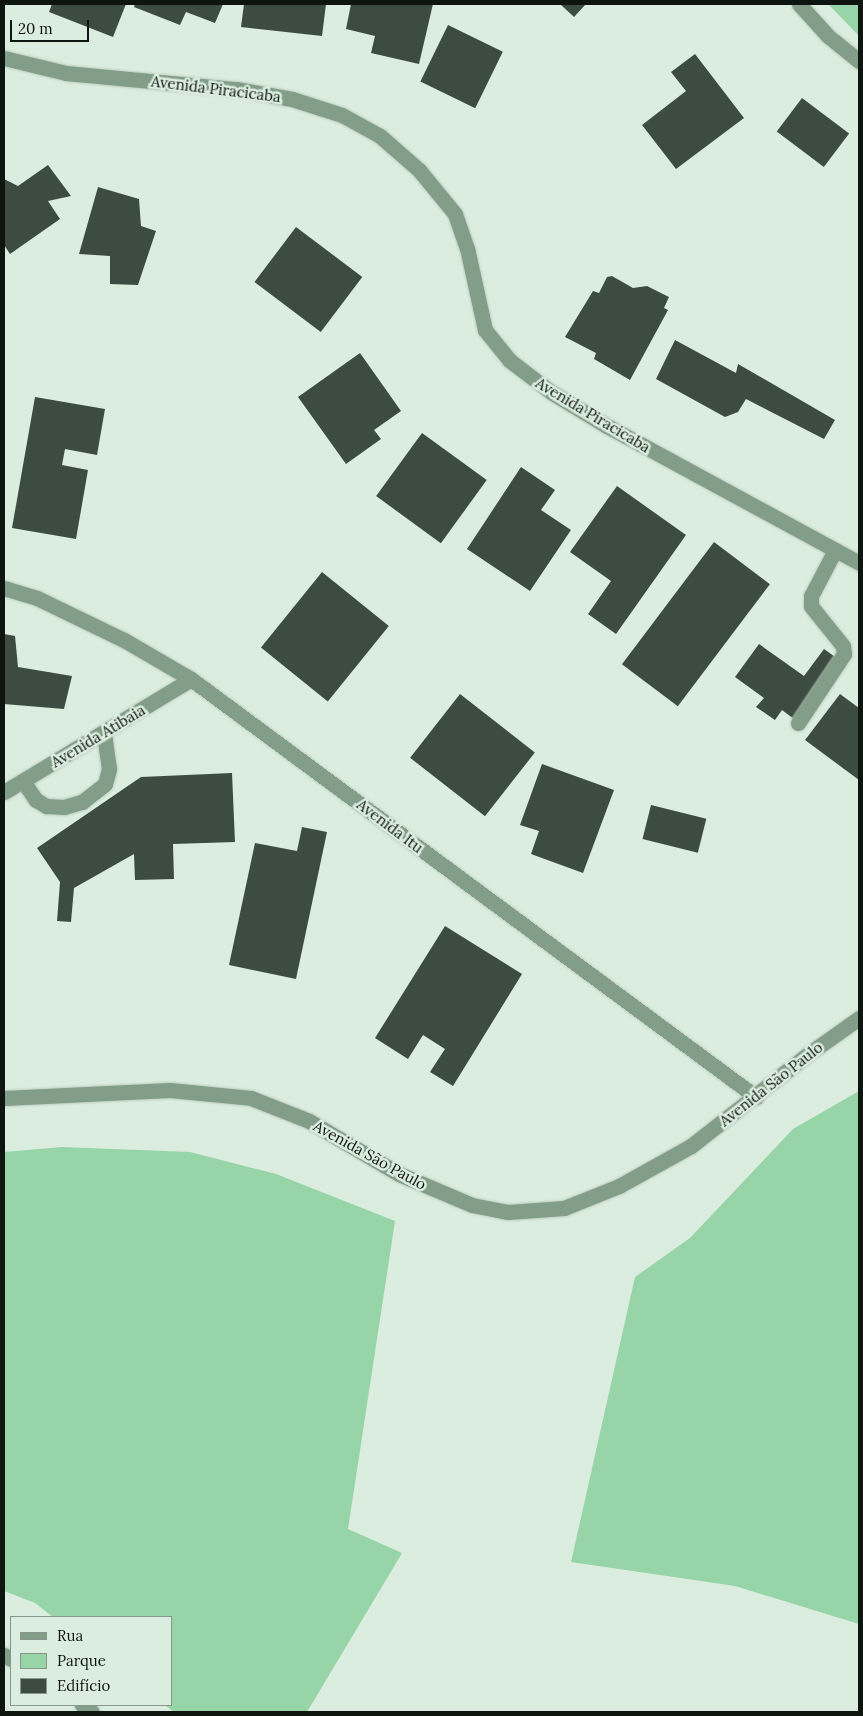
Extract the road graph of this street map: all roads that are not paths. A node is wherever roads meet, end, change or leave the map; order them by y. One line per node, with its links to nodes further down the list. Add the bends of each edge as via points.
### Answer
1 (799, 4): 3 (street, via 828,36)
2 (4, 58): 4 (street, Avenida Piracicaba, via 66,73 236,88 292,99 342,115 380,136 419,170 455,214 467,248 485,330 509,360 550,392 607,426)
3 (859, 61)
4 (835, 550): 5 (street, Avenida Piracicaba); 8 (street, via 811,596 811,606 843,646 844,654)
5 (859, 563)
6 (4, 588): 7 (street, Avenida Itu, via 38,598 124,640)
7 (191, 679): 9 (street, Avenida Atibaia); 13 (street, Avenida Itu)
8 (798, 723)
9 (104, 733): 10 (street, Avenida Atibaia); 10 (street, via 109,769 104,784 82,802 64,807 46,806 36,800)
10 (23, 781): 11 (street, Avenida Atibaia)
11 (4, 792)
12 (859, 1018): 13 (street, Avenida São Paulo)
13 (756, 1097): 14 (street, Avenida São Paulo, via 691,1146 619,1186 564,1208 508,1212 472,1205 432,1189 309,1121 251,1098 170,1090)
14 (4, 1098)

